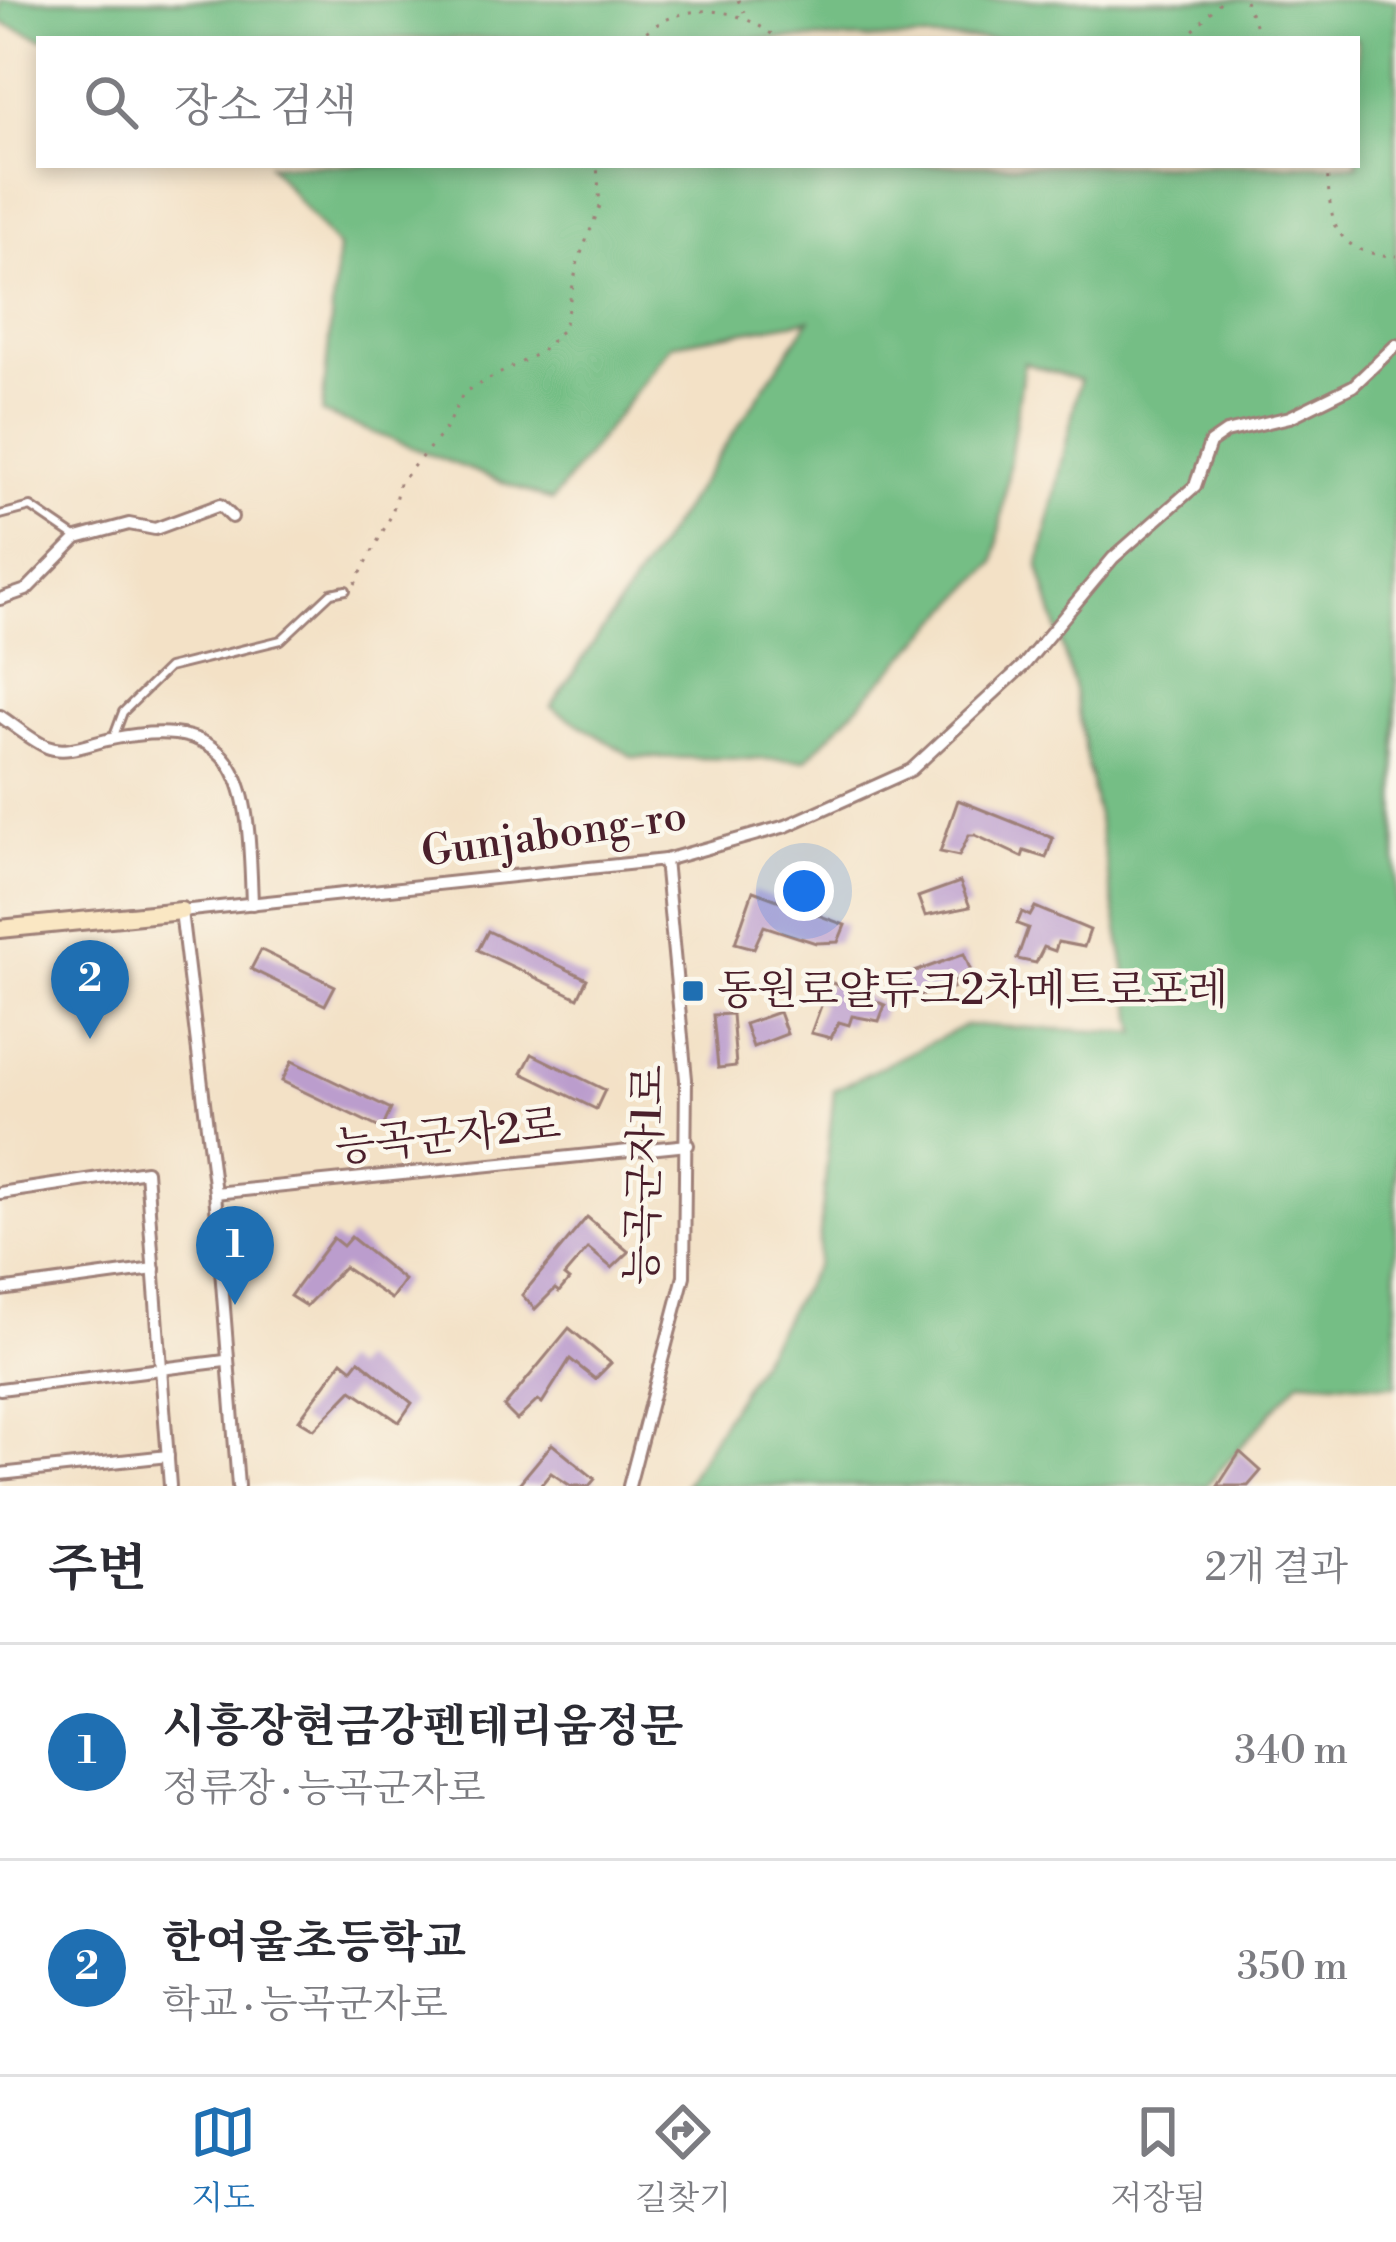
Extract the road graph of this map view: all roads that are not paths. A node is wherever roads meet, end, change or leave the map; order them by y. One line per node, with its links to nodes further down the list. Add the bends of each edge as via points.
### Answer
1 (1396, 345): 9 (street, Gunjabong-ro, via 1353,386 1210,443 1195,486 1113,558 1024,665 911,770 787,826)
2 (0, 515): 4 (lane, via 31,507)
3 (232, 518): 4 (street, via 220,506 155,529 129,524)
4 (77, 538): 6 (street, via 26,590)
5 (346, 590): 8 (lane, via 331,593 280,640 168,668 123,712)
6 (0, 599)
7 (0, 716): 8 (street, via 63,750)
8 (113, 738): 10 (street, via 206,740 230,765 244,796)
9 (665, 860): 10 (street, Gunjabong-ro); 13 (street, 능곡군자1로)
10 (252, 904): 11 (street, Gunjabong-ro)
11 (181, 911): 12 (main road); 15 (street)
12 (0, 929)
13 (688, 1145): 15 (street, 능곡군자2로); 25 (street, 능곡군자1로, via 684,1276)
14 (0, 1193): 16 (street, via 146,1171)
15 (215, 1193): 18 (street)
16 (154, 1269): 17 (street); 19 (street)
17 (0, 1290)
18 (225, 1361): 19 (street); 24 (street)
19 (162, 1369): 20 (street); 21 (street)
20 (0, 1389)
21 (168, 1456): 22 (street); 23 (street)
22 (0, 1474)
23 (170, 1486)
24 (238, 1486)
25 (628, 1486)

